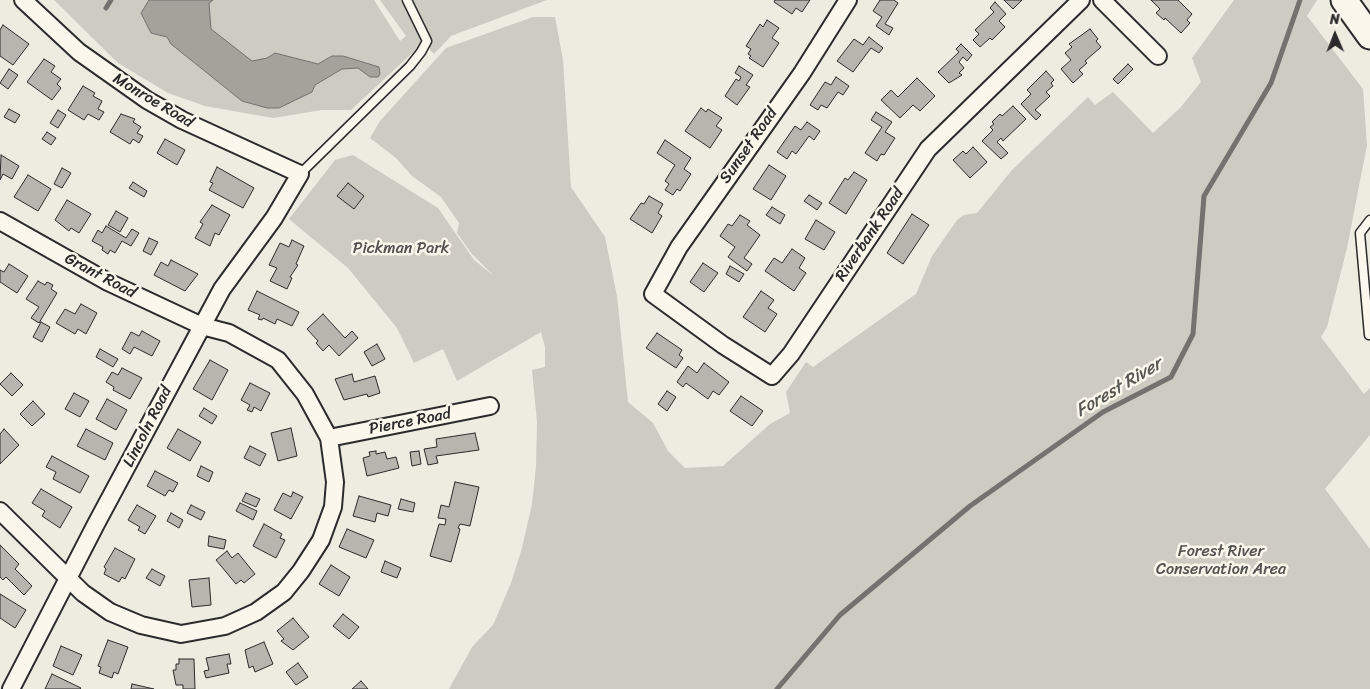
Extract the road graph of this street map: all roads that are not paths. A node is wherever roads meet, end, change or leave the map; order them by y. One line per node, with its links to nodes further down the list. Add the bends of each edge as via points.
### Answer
1 (23, 0): 9 (street, Monroe Road, via 79,52 147,100 182,120)
2 (406, 0): 9 (lane, via 428,41 410,66)
3 (848, 0): 12 (street, Sunset Road, via 802,72 679,247)
4 (1081, 0): 12 (street, Riverbank Road, via 928,149 791,354 772,376)
5 (1102, 0): 8 (street)
6 (1344, 0): 7 (main road)
7 (1370, 36)
8 (1158, 56)
9 (300, 174): 13 (street, Lincoln Road, via 274,218 222,289)
10 (0, 220): 13 (street, Grant Road, via 108,282)
11 (1370, 220): 14 (lane, via 1360,234)
12 (653, 294)
13 (202, 326): 16 (street, Grant Road, via 229,333 278,360 306,394); 18 (street, Lincoln Road)
14 (1369, 335)
15 (490, 406): 16 (street, Pierce Road)
16 (329, 438): 18 (street, Grant Road, via 335,482 333,507 321,540 284,592 256,612 225,626 181,634 141,625 110,612)
17 (0, 511): 18 (street, Grant Road)
18 (69, 577): 19 (street, Lincoln Road)
19 (12, 689)

